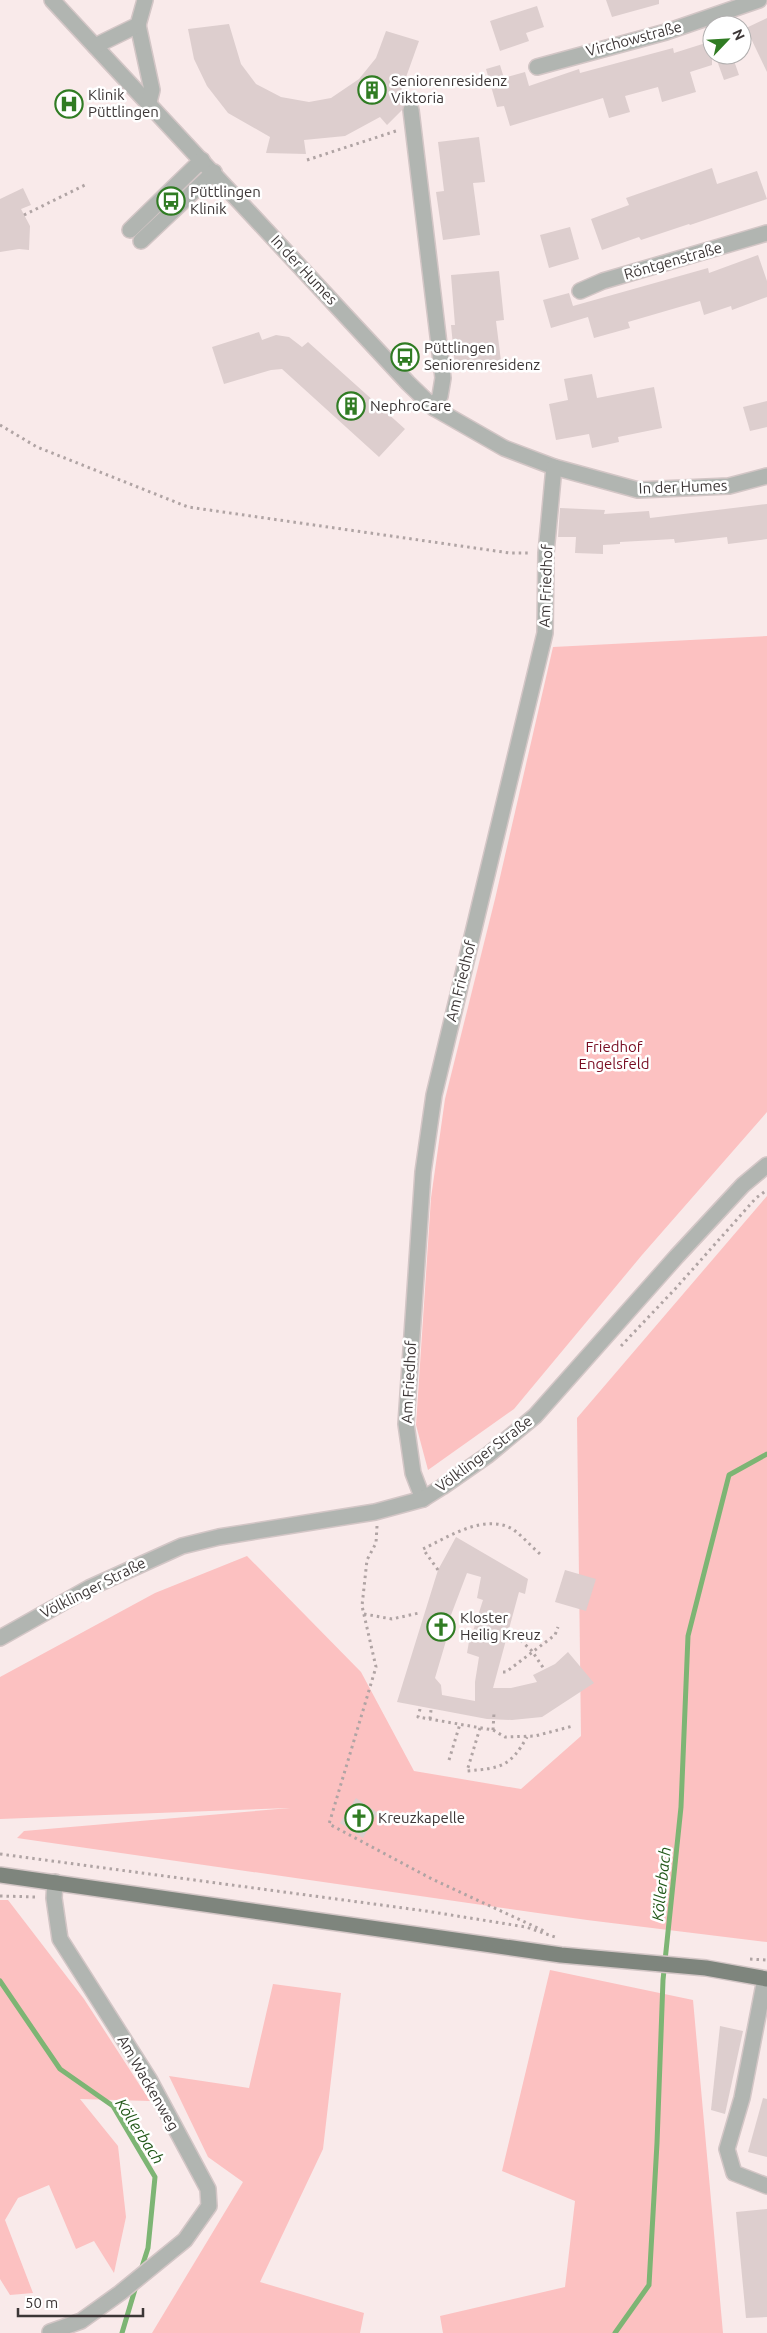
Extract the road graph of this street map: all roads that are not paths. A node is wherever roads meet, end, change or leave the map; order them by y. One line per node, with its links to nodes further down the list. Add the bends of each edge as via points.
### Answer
1 (52, 0): 5 (street, In der Humes)
2 (145, 0): 4 (street)
3 (759, 0): 6 (street, Virchowstraße, via 666,32)
4 (138, 25): 5 (street); 7 (street, via 152,90)
5 (95, 46): 7 (street, In der Humes)
6 (537, 67)
7 (149, 102): 9 (street, In der Humes)
8 (413, 117): 15 (street, via 443,378)
9 (202, 160): 10 (street, In der Humes); 11 (street)
10 (214, 172): 13 (street); 15 (street, In der Humes)
11 (130, 230)
12 (767, 233): 14 (street, Röntgenstraße, via 603,281)
13 (141, 241)
14 (580, 291)
15 (434, 408): 16 (street, In der Humes, via 504,448)
16 (554, 467): 17 (street, In der Humes, via 638,490 729,486); 19 (street, Am Friedhof, via 546,553 545,633 434,1095 422,1172 406,1424 413,1473)
17 (767, 476)
18 (767, 1165): 19 (street, Völklinger Straße, via 743,1185 677,1256 535,1416 488,1455)
19 (423, 1498): 20 (street, Völklinger Straße, via 375,1512 182,1546 89,1588)
20 (0, 1638)
21 (0, 1875): 22 (main road)
22 (56, 1882): 23 (main road, via 562,1955 706,1968); 25 (street, Am Wackenweg, via 54,1898 60,1939 150,2080 208,2189 209,2206 185,2240 120,2293 82,2321)
23 (766, 1979): 24 (street, via 742,2098 728,2149 734,2173)
24 (767, 2186)
25 (50, 2332)

